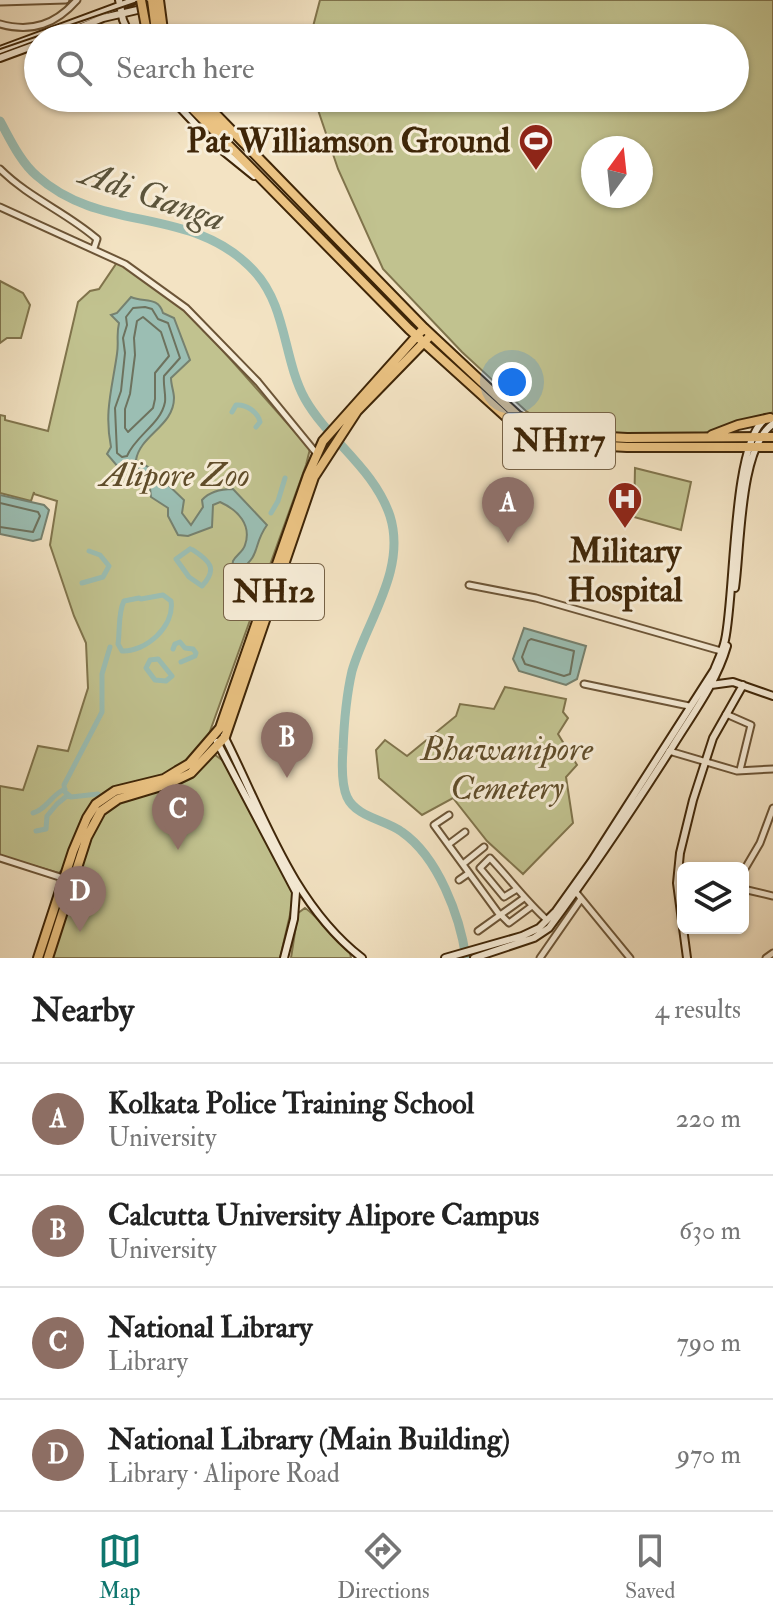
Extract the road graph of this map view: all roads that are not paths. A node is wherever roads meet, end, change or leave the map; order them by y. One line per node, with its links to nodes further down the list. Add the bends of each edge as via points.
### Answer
1 (66, 0): 6 (street)
2 (77, 0): 10 (street)
3 (136, 0): 7 (main road); 14 (highway, bridge)
4 (155, 0): 8 (main road); 15 (highway, bridge); 16 (highway, bridge)
5 (168, 0): 8 (main road)
6 (0, 2)
7 (119, 2): 8 (main road); 11 (main road)
8 (122, 14): 12 (main road); 13 (main road)
9 (0, 24): 17 (street)
10 (47, 24)
11 (66, 24)
12 (94, 24)
13 (126, 24)
14 (144, 24)
15 (156, 24)
16 (161, 24)
17 (24, 27)
18 (24, 41): 20 (main road)
19 (24, 50): 21 (main road)
20 (0, 51): 21 (main road)
21 (12, 55): 22 (main road)
22 (0, 58)
23 (184, 112): 29 (main road)
24 (196, 112): 29 (highway)
25 (205, 112): 27 (highway)
26 (213, 112): 27 (highway)
27 (250, 152): 32 (highway)
28 (0, 169): 31 (street, via 41,203 80,224 97,239)
29 (279, 196): 33 (highway)
30 (0, 207): 31 (street)
31 (94, 248): 42 (street, via 158,286 202,321)
32 (428, 331): 33 (highway, NH12); 39 (highway, via 518,416 543,428)
33 (420, 339): 34 (highway, NH12); 39 (highway, NH117, via 513,423 540,437 572,444)
34 (348, 418): 42 (highway, NH12); 53 (highway, NH12, via 314,477)
35 (772, 419): 36 (main road, via 756,428); 37 (highway)
36 (755, 436): 37 (highway); 38 (highway); 40 (main road)
37 (708, 437): 39 (highway)
38 (773, 437)
39 (627, 442): 40 (highway, NH117)
40 (753, 447): 41 (highway, NH117); 44 (main road, via 739,494); 45 (main road, via 729,637)
41 (773, 447)
42 (317, 454): 53 (highway, NH12)
43 (469, 585): 44 (street, via 536,598)
44 (721, 651): 45 (main road)
45 (720, 663): 46 (main road); 48 (main road)
46 (733, 682): 48 (main road); 49 (main road)
47 (584, 684): 51 (street)
48 (708, 684): 51 (main road); 54 (main road)
49 (743, 685): 50 (main road); 52 (main road)
50 (773, 696)
51 (689, 706): 72 (main road)
52 (726, 714): 55 (main road); 57 (street, via 751,725)
53 (219, 737): 69 (highway, NH12, via 164,779 115,791 96,804); 74 (main road)
54 (669, 751): 55 (street); 72 (main road)
55 (707, 762): 57 (street); 65 (main road, via 693,800)
56 (773, 769): 57 (street)
57 (739, 771)
58 (773, 808): 60 (street)
59 (449, 815): 62 (street, via 434,825)
60 (771, 822): 66 (street)
61 (465, 832): 62 (street)
62 (449, 844): 67 (street)
63 (484, 847): 67 (street)
64 (0, 858): 69 (street)
65 (682, 862)
66 (749, 862)
67 (463, 864): 68 (street)
68 (469, 873): 70 (street); 81 (street)
69 (68, 879): 86 (highway, NH12); 87 (highway, NH12)
70 (459, 880)
71 (517, 889): 71 (street, via 490,858 480,868 504,897); 76 (street)
72 (574, 890): 77 (street); 82 (main road); 91 (main road, via 549,928)
73 (749, 890): 75 (street)
74 (298, 891): 78 (main road); 80 (main road)
75 (773, 896)
76 (524, 898): 79 (street); 81 (street)
77 (581, 899): 92 (street); 93 (street)
78 (309, 903): 80 (main road); 89 (main road)
79 (532, 906): 81 (street, via 509,923); 82 (street)
80 (295, 909): 88 (main road)
81 (500, 914): 83 (street)
82 (547, 920): 90 (main road, via 515,938)
83 (478, 931)
84 (683, 934): 94 (main road)
85 (773, 953): 95 (street)
86 (38, 958)
87 (48, 958)
88 (284, 958)
89 (362, 958)
90 (445, 958)
91 (474, 958)
92 (540, 958)
93 (630, 958)
94 (687, 958)
95 (766, 958)

